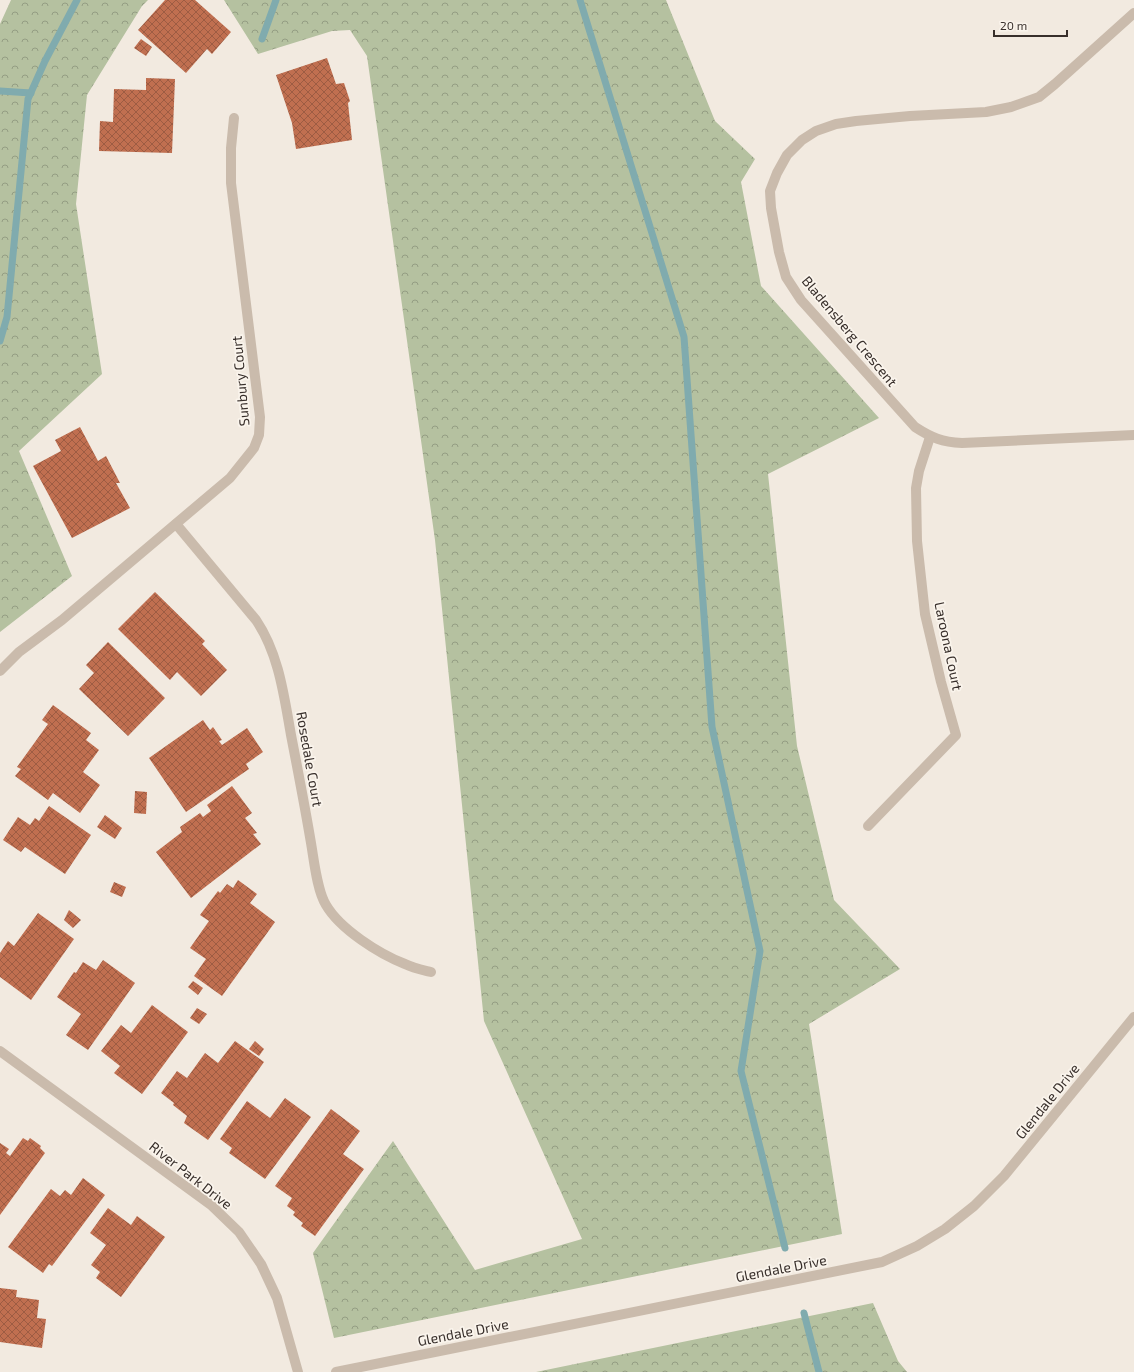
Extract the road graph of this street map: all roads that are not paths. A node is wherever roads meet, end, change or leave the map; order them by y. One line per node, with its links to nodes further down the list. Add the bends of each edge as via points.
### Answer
1 (1134, 13): 4 (street, Bladensberg Crescent, via 1039,97 986,112 836,124 816,131 802,140 787,155 776,173 770,191 771,208 786,277 801,300 902,413 915,427)
2 (234, 118): 5 (street, Sunbury Court, via 231,183 258,393 259,435 254,448 230,478)
3 (1134, 435): 4 (street, Bladensberg Crescent, via 962,443)
4 (930, 437): 7 (street, Laroona Court, via 916,488 917,541 925,614 956,735)
5 (176, 524): 6 (street, Sunbury Court, via 62,620 19,652); 8 (street, Rosedale Court, via 256,620 273,652 325,904 347,929 385,954)
6 (0, 671)
7 (868, 826)
8 (431, 972)
9 (1134, 1017): 12 (street, Glendale Drive, via 1004,1176 974,1206 945,1229 917,1246 882,1262)
10 (0, 1051): 11 (street, River Park Drive, via 212,1205 240,1232 261,1264 277,1298)
11 (298, 1372)
12 (336, 1372)

